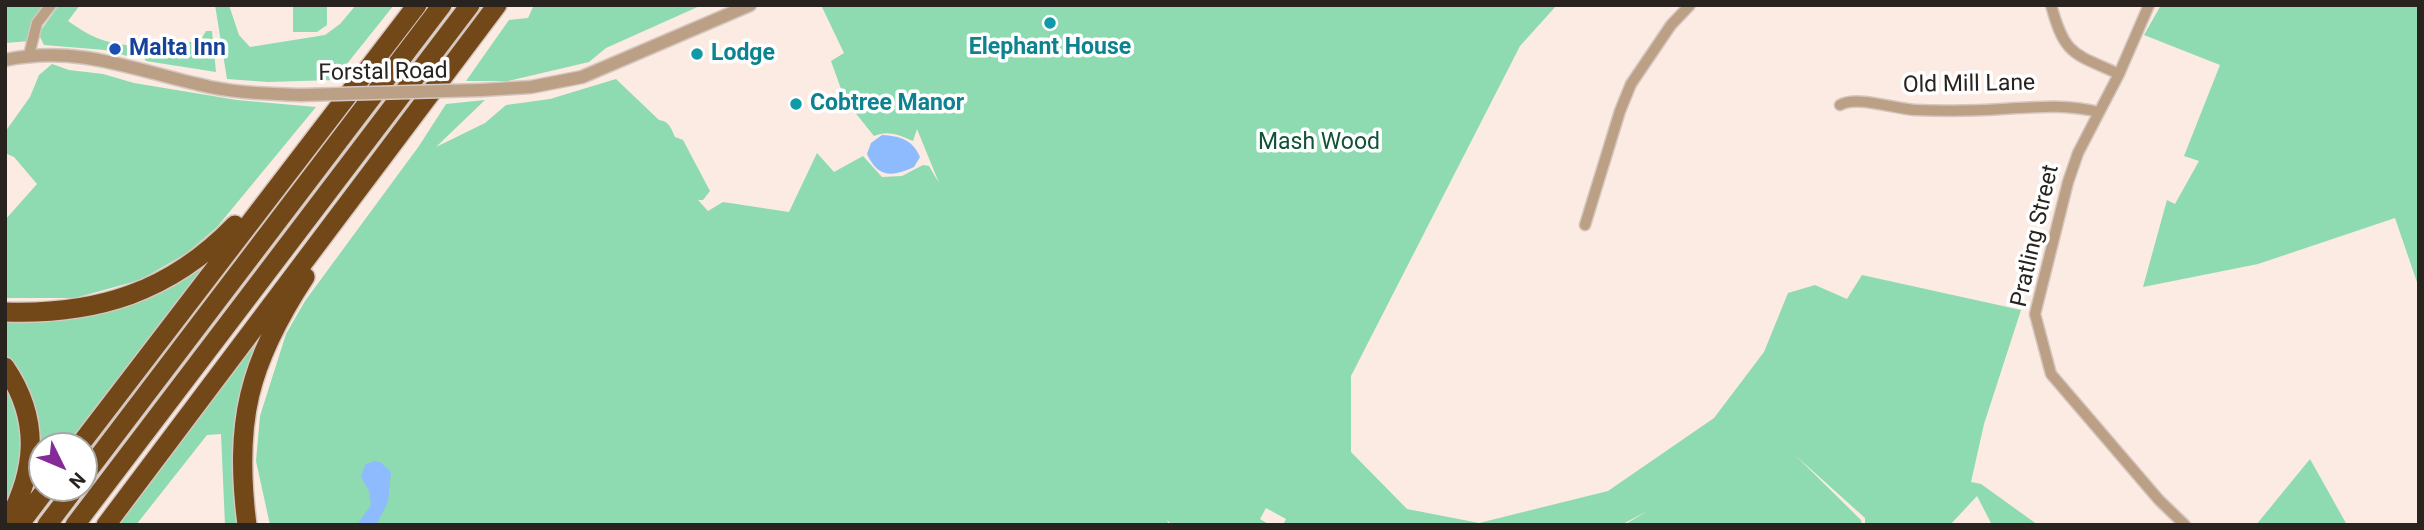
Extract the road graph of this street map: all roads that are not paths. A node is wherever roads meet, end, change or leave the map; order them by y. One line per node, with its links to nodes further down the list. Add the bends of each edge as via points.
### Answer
1 (51, 5): 10 (street, via 37,23)
2 (416, 5): 13 (highway)
3 (442, 5): 21 (highway)
4 (470, 5): 27 (highway)
5 (497, 5): 16 (highway)
6 (750, 5): 10 (street, Forstal Road, bridge, via 582,77 531,87 300,95 221,89 83,57)
7 (1690, 5): 17 (street, via 1631,84)
8 (2051, 5): 12 (street, via 2059,35 2073,52)
9 (2149, 5): 12 (street, Pratling Street)
10 (29, 55): 11 (street, Forstal Road)
11 (5, 60)
12 (2119, 74): 15 (street, Pratling Street)
13 (341, 101): 18 (highway, via 236,224 175,274 144,291 92,307); 20 (highway)
14 (1840, 105): 15 (street, Old Mill Lane, via 1858,102 1947,112 2063,106)
15 (2099, 113): 30 (street, Pratling Street, via 2068,182 2035,314 2051,374)
16 (386, 153): 28 (highway); 29 (highway, via 292,297 263,351 244,416)
17 (1585, 225)
18 (5, 312)
19 (5, 367): 24 (highway, via 24,402 31,444 24,486)
20 (90, 432)
21 (98, 458)
22 (36, 502): 25 (highway)
23 (64, 502): 26 (highway)
24 (6, 525)
25 (19, 525)
26 (47, 525)
27 (75, 525)
28 (106, 525)
29 (247, 525)
30 (2185, 525)

